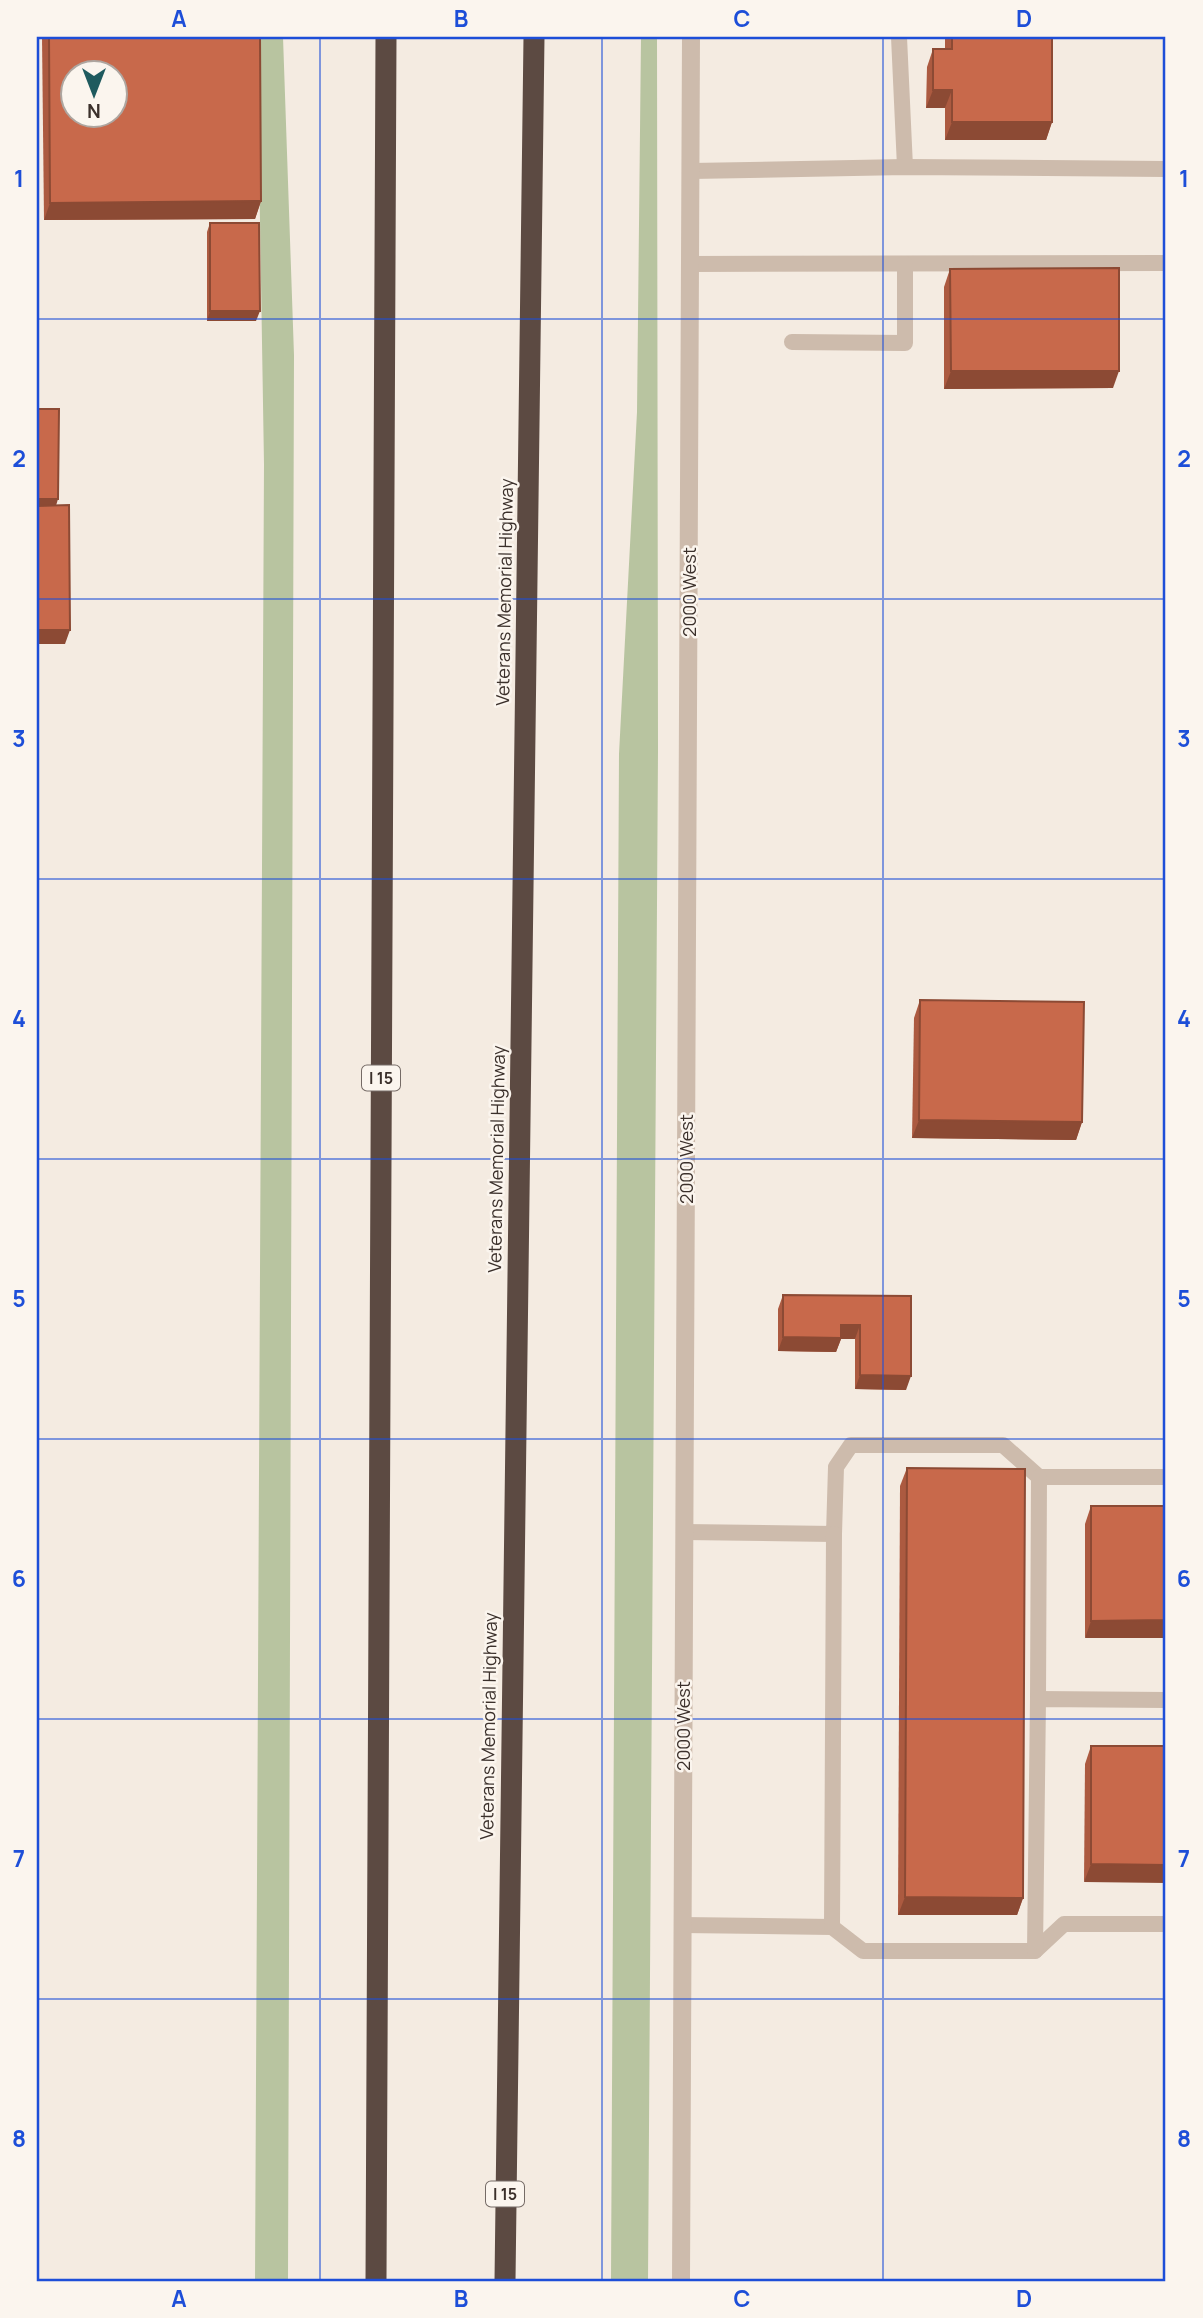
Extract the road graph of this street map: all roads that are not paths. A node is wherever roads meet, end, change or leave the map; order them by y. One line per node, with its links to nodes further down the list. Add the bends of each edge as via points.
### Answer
1 (386, 37): 22 (highway, I 15)
2 (534, 37): 23 (highway, Veterans Memorial Highway / I 15)
3 (691, 37): 7 (street, 2000 West)
4 (899, 37): 5 (lane)
5 (905, 167): 6 (lane); 7 (lane)
6 (1166, 169)
7 (691, 171): 9 (street, 2000 West)
8 (1166, 263): 10 (lane)
9 (690, 264): 10 (lane); 14 (street, 2000 West)
10 (905, 264): 11 (lane, via 905,343)
11 (792, 342)
12 (1039, 1477): 13 (lane); 15 (lane, via 1003,1446 851,1446 836,1467); 16 (lane)
13 (1166, 1477)
14 (684, 1532): 15 (lane); 19 (street, 2000 West)
15 (834, 1534): 20 (lane)
16 (1038, 1699): 17 (lane); 21 (lane)
17 (1166, 1700)
18 (1166, 1924): 21 (lane, via 1064,1924)
19 (682, 1925): 20 (lane); 24 (street, 2000 West)
20 (832, 1927): 21 (lane, via 863,1951)
21 (1035, 1951)
22 (376, 2281)
23 (505, 2281)
24 (681, 2281)

